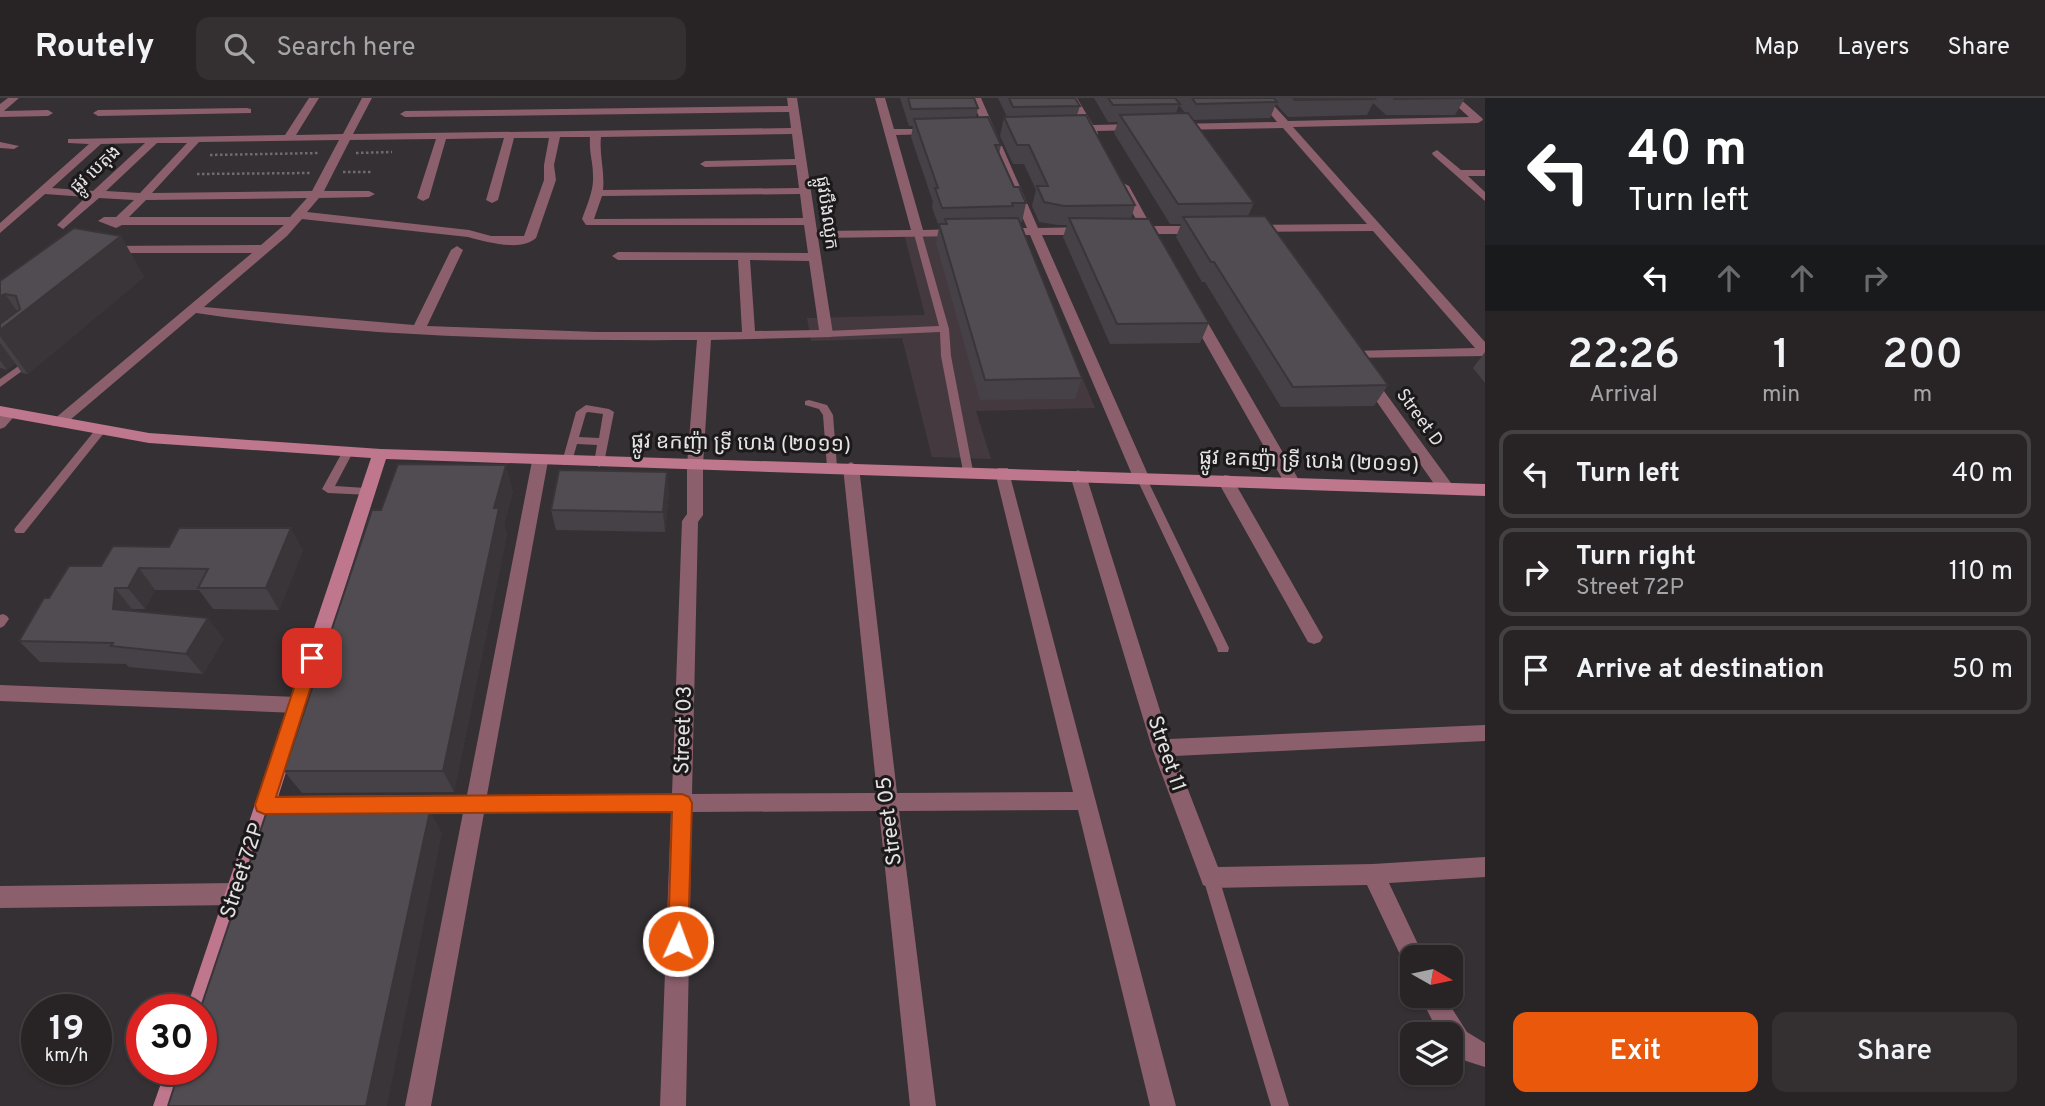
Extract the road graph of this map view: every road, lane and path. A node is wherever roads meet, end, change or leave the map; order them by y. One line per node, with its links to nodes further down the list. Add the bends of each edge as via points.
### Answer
1 (15, 98): 15 (street)
2 (255, 98): 21 (street)
3 (314, 98): 39 (street)
4 (366, 98): 37 (street)
5 (412, 98): 19 (street)
6 (496, 98): 16 (street)
7 (578, 98): 14 (street)
8 (880, 98): 29 (street)
9 (976, 98): 81 (street)
10 (1072, 98): 25 (street)
11 (1262, 98): 22 (street)
12 (1453, 98): 22 (street, via 1478,120 1380,119)
13 (793, 104): 14 (street); 27 (street, ផ្លូវបឹងឈូក)
14 (576, 110): 16 (street); 31 (street)
15 (0, 112): 17 (street)
16 (491, 112): 19 (street); 32 (street)
17 (48, 113)
18 (98, 113): 21 (street)
19 (405, 114): 35 (street)
20 (1182, 122): 22 (street); 24 (street); 38 (street)
21 (238, 125): 39 (street); 40 (street)
22 (1285, 125): 75 (street)
23 (1145, 127): 25 (street)
24 (1158, 127)
25 (1090, 128): 26 (street); 46 (street)
26 (1062, 129)
27 (797, 131): 30 (street); 51 (street, ផ្លូវបឹងឈូក)
28 (952, 131): 29 (street)
29 (890, 132): 82 (street)
30 (596, 133): 31 (street); 61 (street)
31 (573, 134): 34 (street)
32 (484, 135): 33 (street); 36 (street)
33 (510, 135): 34 (street); 68 (street)
34 (555, 135): 69 (street, via 547,192 530,239 491,240)
35 (396, 136): 36 (street); 37 (street)
36 (442, 136): 66 (street)
37 (347, 137): 39 (street); 48 (street)
38 (1194, 138)
39 (288, 139)
40 (195, 140): 43 (street); 65 (street)
41 (72, 141): 42 (street)
42 (98, 141): 43 (street); 59 (street)
43 (153, 141): 62 (street, ផ្លូវ បេតុង)
44 (0, 145): 45 (street)
45 (14, 146)
46 (1102, 151)
47 (392, 152): 48 (path)
48 (338, 153): 50 (path); 54 (street)
49 (1437, 153): 55 (street)
50 (210, 155)
51 (801, 162): 52 (street); 60 (street, ផ្លូវបឹងឈូក)
52 (705, 164)
53 (373, 172): 54 (path)
54 (328, 173): 57 (path); 64 (street)
55 (1458, 173): 56 (street); 67 (street)
56 (1485, 173)
57 (197, 174)
58 (1115, 174): 78 (street)
59 (44, 191): 62 (street); 76 (street)
60 (806, 191): 61 (street); 72 (street, ផ្លូវបឹងឈូក)
61 (597, 193): 72 (street, via 588,219 597,224)
62 (96, 194): 65 (street); 74 (street, ផ្លូវ បេតុង)
63 (369, 194): 64 (street)
64 (316, 195): 65 (street); 69 (street)
65 (143, 197): 71 (street)
66 (423, 198)
67 (1485, 198)
68 (492, 200)
69 (297, 218): 71 (street); 84 (street)
70 (104, 221): 71 (street)
71 (119, 221): 84 (street, via 96,249)
72 (810, 221): 83 (street, ផ្លូវបឹងឈូក)
73 (1248, 223): 75 (street, via 1263,234)
74 (63, 225)
75 (1375, 227): 119 (street, Street D, via 1482,347 1483,352 1346,350)
76 (0, 229)
77 (1218, 229): 78 (street)
78 (1148, 230): 80 (street); 86 (street)
79 (1100, 231): 81 (street)
80 (1124, 231)
81 (1033, 232): 82 (street); 116 (street)
82 (918, 234): 83 (street); 92 (lane)
83 (812, 235): 89 (street, ផ្លូវបឹងឈូក)
84 (264, 249): 91 (street)
85 (457, 250): 93 (street)
86 (1162, 255)
87 (618, 256): 88 (street)
88 (744, 257): 89 (street); 95 (street)
89 (815, 257): 94 (street, ផ្លូវបឹងឈូក)
90 (1190, 303): 118 (street)
91 (194, 309): 93 (street); 101 (street)
92 (944, 329): 94 (lane); 113 (lane)
93 (418, 330): 96 (street)
94 (826, 334): 95 (street)
95 (749, 336): 96 (street)
96 (704, 337): 110 (street, Street 03)
97 (37, 354): 98 (lane)
98 (0, 384)
99 (810, 403): 111 (lane, via 823,407 828,415)
100 (3, 416): 101 (main road, ផ្លូវ ឧកញ៉ា ទ្រី ហេង (២០១១))
101 (58, 423): 102 (main road, ផ្លូវ ឧកញ៉ា ទ្រី ហេង (២០១១))
102 (100, 430): 105 (main road, ផ្លូវ ឧកញ៉ា ទ្រី ហេង (២០១១), via 149,438); 122 (lane)
103 (573, 440): 104 (lane); 104 (lane, via 586,408 608,410); 108 (lane)
104 (603, 442): 109 (lane)
105 (348, 452): 106 (main road, ផ្លូវ ឧកញ៉ា ទ្រី ហេង (២០១១)); 121 (lane, via 328,489)
106 (381, 454): 107 (main road, ផ្លូវ ឧកញ៉ា ទ្រី ហេង (២០១១)); 121 (main road, Street 72P)
107 (540, 461): 108 (main road, ផ្លូវ ឧកញ៉ា ទ្រី ហេង (២០១១)); 132 (street)
108 (567, 461): 109 (main road, ផ្លូវ ឧកញ៉ា ទ្រី ហេង (២០១១))
109 (599, 463): 110 (main road, ផ្លូវ ឧកញ៉ា ទ្រី ហេង (២០១១))
110 (695, 465): 111 (main road, ផ្លូវ ឧកញ៉ា ទ្រី ហេង (២០១១)); 131 (street, Street 03, via 685,516 690,521)
111 (832, 467): 112 (main road, ផ្លូវ ឧកញ៉ា ទ្រី ហេង (២០១១))
112 (851, 467): 113 (main road, ផ្លូវ ឧកញ៉ា ទ្រី ហេង (២០១១)); 130 (street, Street 05)
113 (968, 471): 114 (main road, ផ្លូវ ឧកញ៉ា ទ្រី ហេង (២០១១))
114 (1003, 472): 115 (main road, ផ្លូវ ឧកញ៉ា ទ្រី ហេង (២០១១)); 129 (street)
115 (1078, 475): 116 (main road, ផ្លូវ ឧកញ៉ា ទ្រី ហេង (២០១១)); 128 (street, Street 11)
116 (1141, 477): 117 (main road, ផ្លូវ ឧកញ៉ា ទ្រី ហេង (២០១១)); 124 (lane)
117 (1226, 480): 118 (main road, ផ្លូវ ឧកញ៉ា ទ្រី ហេង (២០១១)); 123 (street)
118 (1292, 482): 119 (main road, ផ្លូវ ឧកញ៉ា ទ្រី ហេង (២០១១))
119 (1445, 487): 120 (main road, ផ្លូវ ឧកញ៉ា ទ្រី ហេង (២០១១))
120 (1485, 490)
121 (366, 492): 126 (main road, Street 72P)
122 (20, 530)
123 (1314, 637)
124 (1223, 648)
125 (0, 693): 126 (street)
126 (297, 705): 133 (main road, Street 72P)
127 (1485, 733): 128 (street)
128 (1162, 748): 136 (street, Street 11)
129 (1086, 801): 130 (street); 148 (street)
130 (888, 802): 131 (street); 147 (street, Street 05)
131 (682, 803): 132 (street); 146 (street, Street 03)
132 (476, 804): 133 (street); 145 (street)
133 (264, 805): 137 (main road, Street 72P)
134 (1485, 867): 135 (street)
135 (1373, 874): 136 (street); 139 (street)
136 (1211, 878): 149 (lane)
137 (235, 894): 138 (street); 140 (main road, Street 72P)
138 (0, 897)
139 (1407, 945)
140 (203, 994)
141 (1439, 1008): 142 (street, via 1458,1043)
142 (1485, 1055)
143 (173, 1085): 144 (main road)
144 (166, 1106)
145 (418, 1106)
146 (673, 1106)
147 (923, 1106)
148 (1163, 1106)
149 (1280, 1106)

